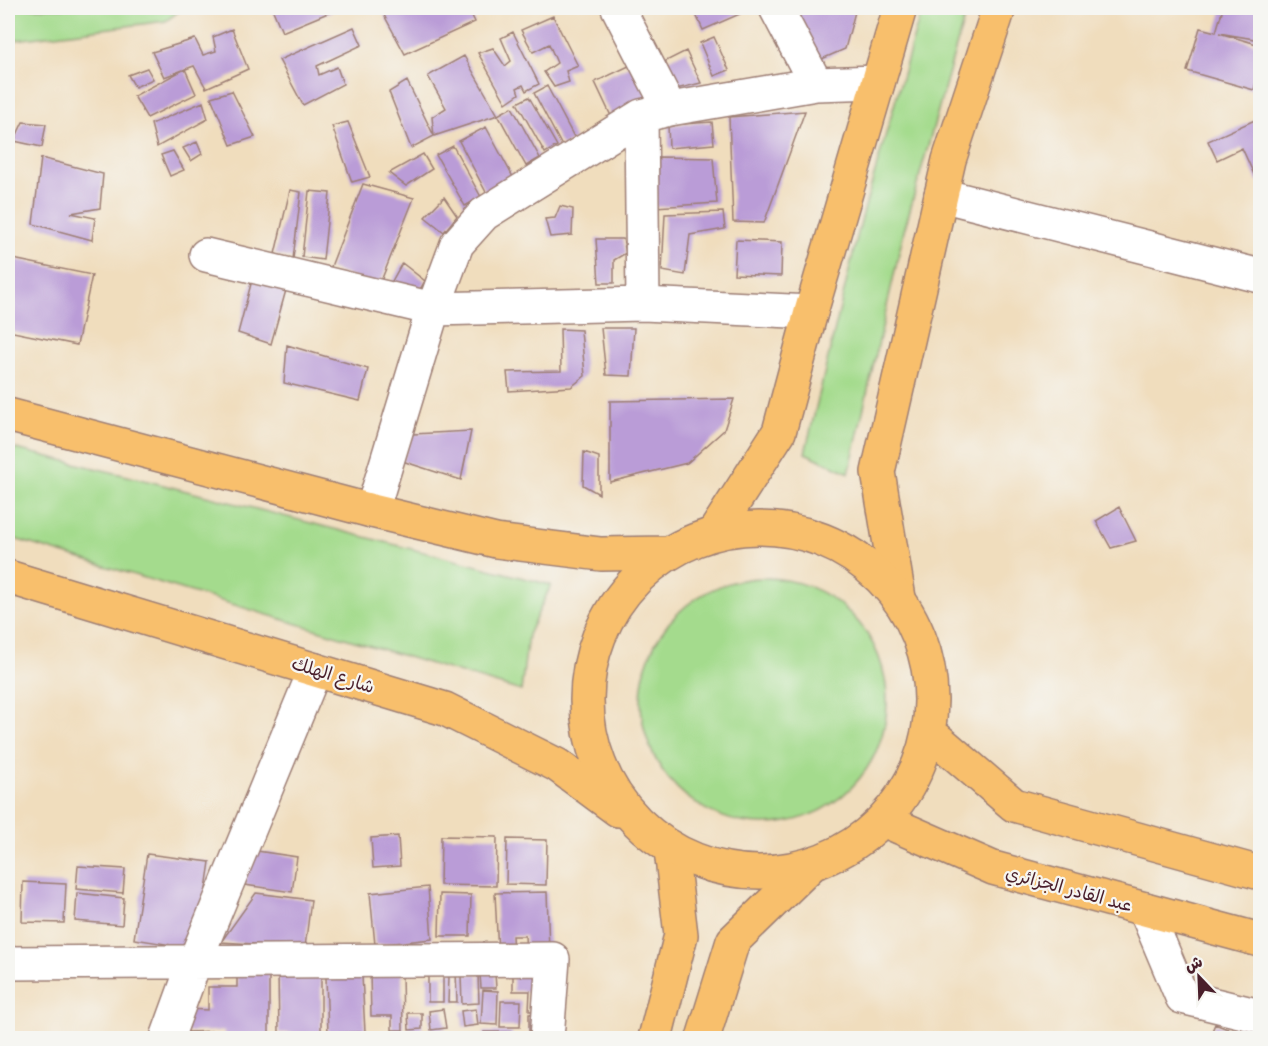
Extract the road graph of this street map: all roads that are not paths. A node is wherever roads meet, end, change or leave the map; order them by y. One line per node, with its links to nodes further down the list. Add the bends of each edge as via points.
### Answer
1 (618, 8): 7 (street)
2 (776, 8): 6 (street)
3 (900, 8): 5 (main road)
4 (999, 8): 8 (main road)
5 (878, 82): 6 (street); 13 (main road)
6 (816, 84): 7 (street)
7 (656, 113): 11 (street); 12 (street, via 484,214 457,244)
8 (941, 195): 10 (street); 19 (main road, via 878,472)
9 (206, 255): 12 (street)
10 (1260, 276)
11 (643, 304): 12 (street); 13 (street)
12 (433, 309): 15 (street)
13 (811, 312): 16 (main road, via 779,432)
14 (8, 415): 15 (main road)
15 (372, 511): 17 (main road, via 496,541 601,554)
16 (714, 533): 17 (main road); 19 (main road, via 766,527 817,537 863,561)
17 (668, 553): 23 (main road, via 628,587 600,630 586,680 591,741 605,780)
18 (8, 577): 20 (main road, شارع الهلك)
19 (899, 598): 21 (main road, via 919,634 930,674)
20 (315, 670): 23 (main road, شارع الهلك, via 445,709 557,765); 29 (street)
21 (929, 732): 22 (main road, via 909,786); 26 (main road, via 1014,806)
22 (883, 820): 25 (main road, via 850,847); 27 (main road, عبد القادر الجزائري, via 993,868)
23 (635, 822): 24 (main road)
24 (671, 850): 25 (main road, via 713,867 762,873); 34 (main road, via 681,935)
25 (811, 865): 35 (main road, via 733,941)
26 (1260, 873)
27 (1145, 909): 28 (main road, عبد القادر الجزائري); 31 (street, via 1182,997)
28 (1260, 940)
29 (195, 961): 30 (street); 32 (street); 33 (street, via 553,959)
30 (8, 963)
31 (1260, 1016)
32 (167, 1038)
33 (548, 1038)
34 (655, 1038)
35 (703, 1038)

